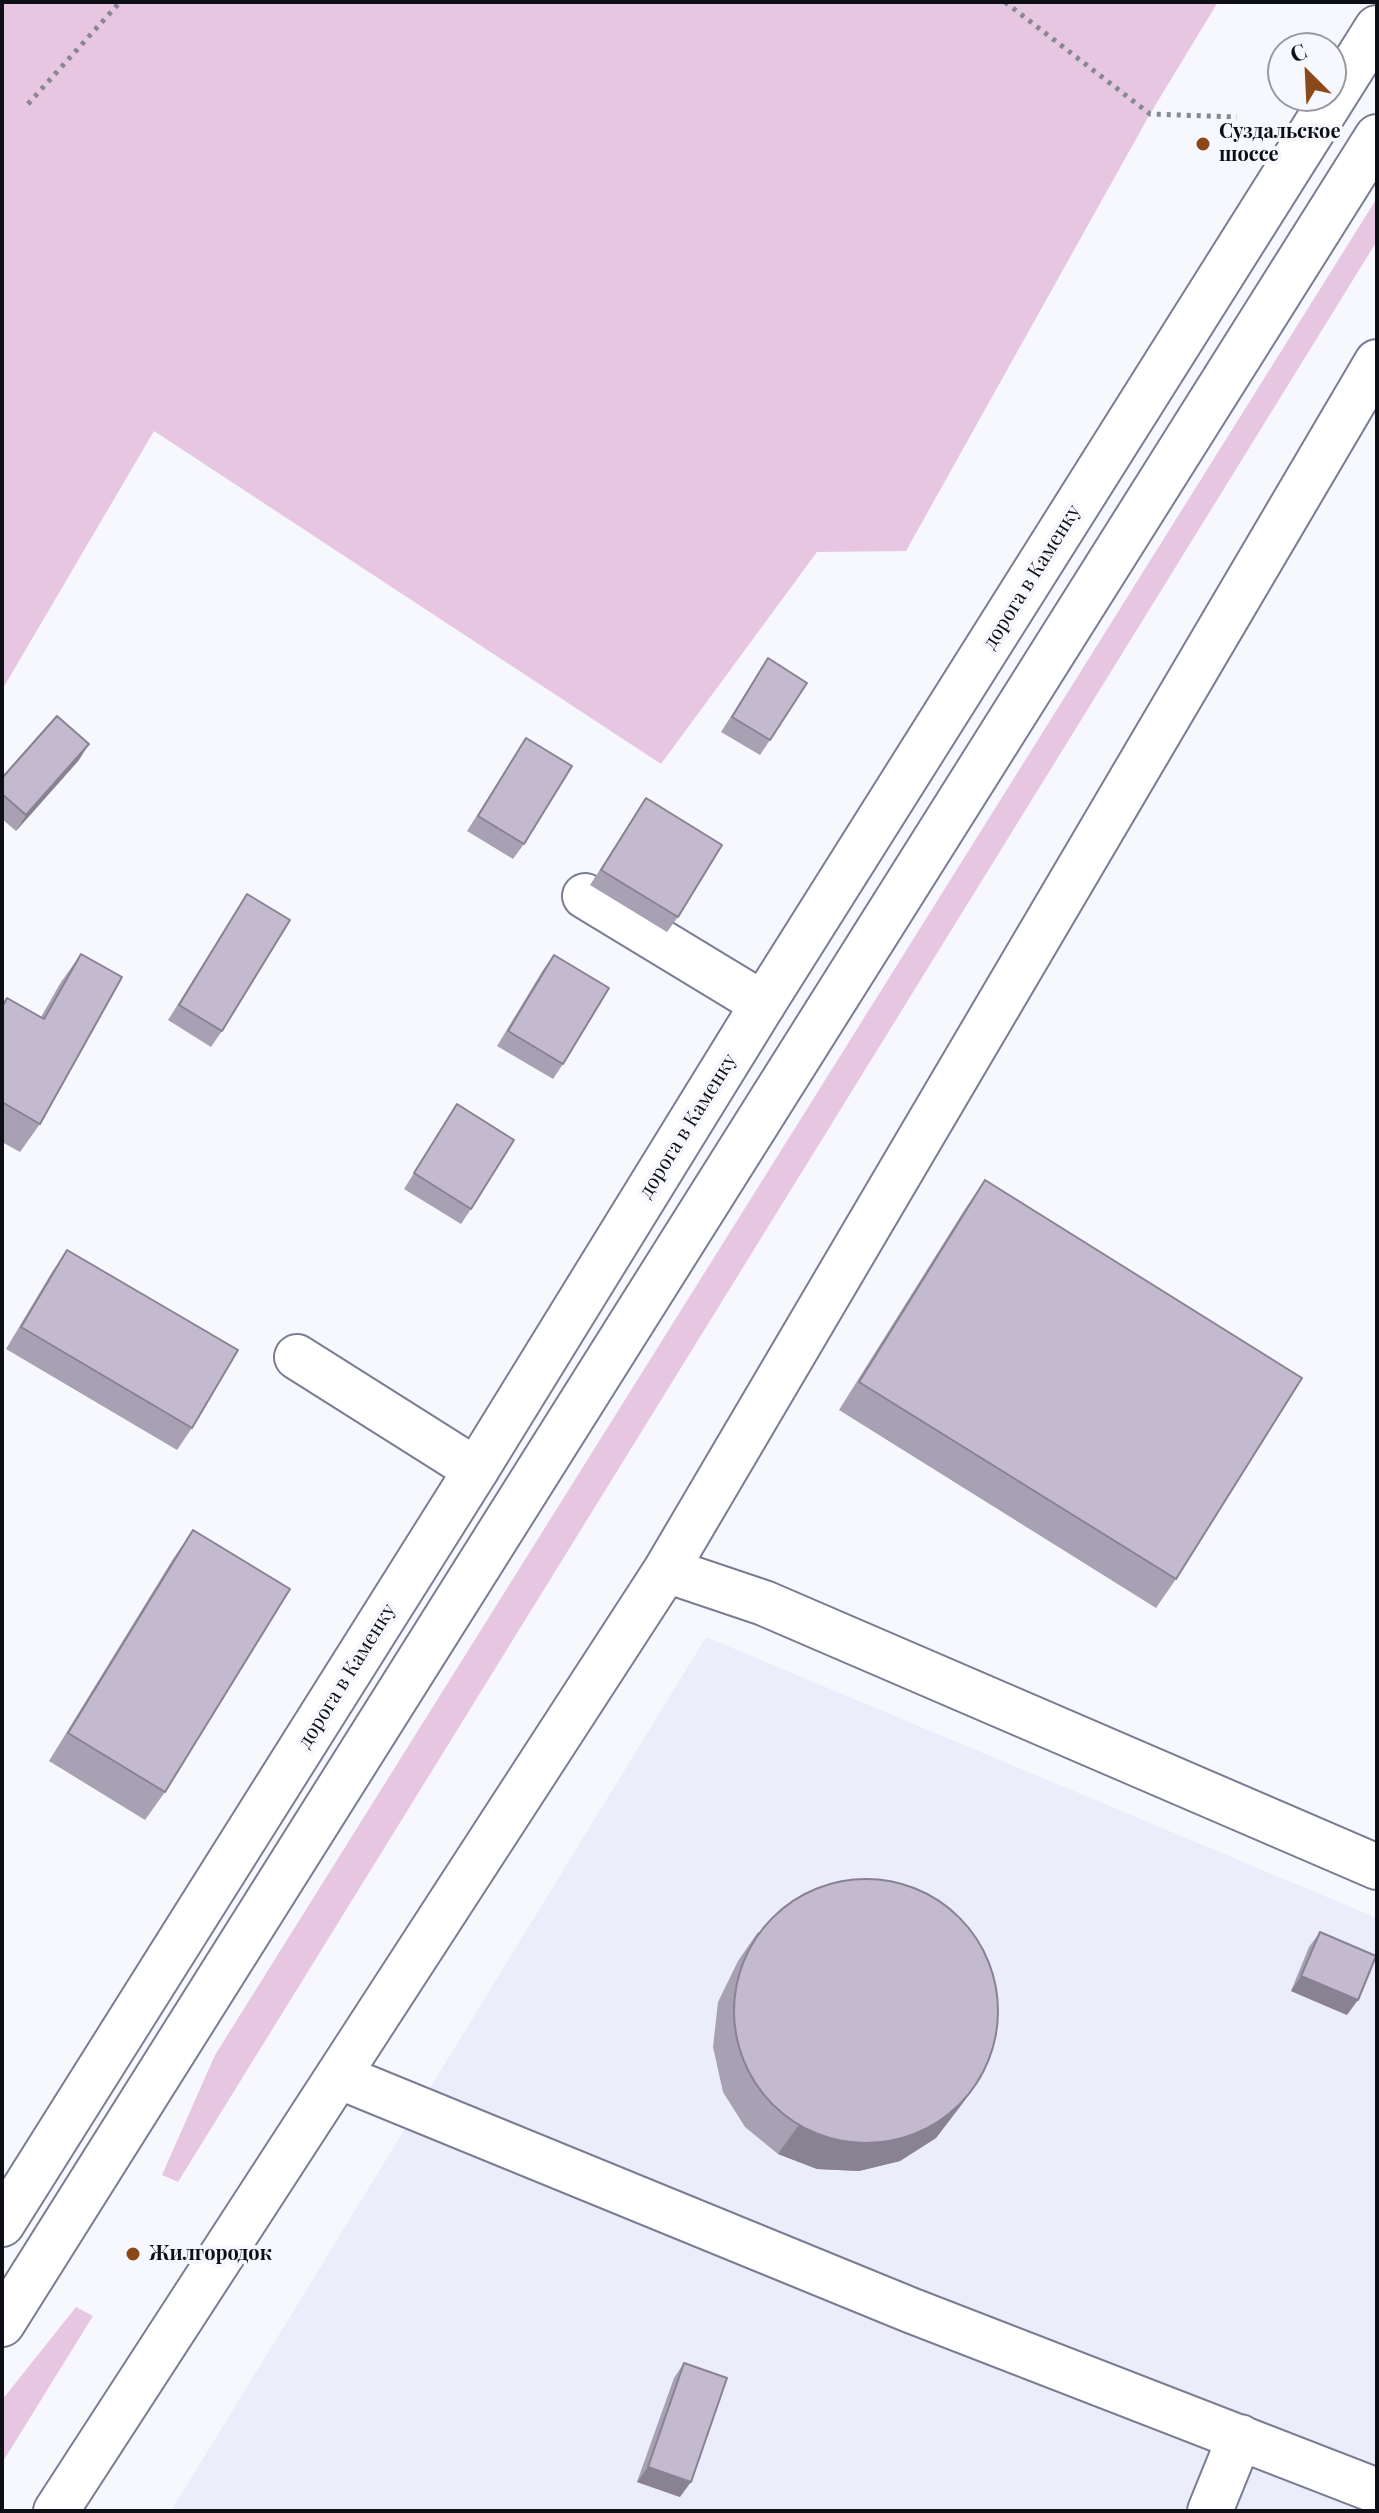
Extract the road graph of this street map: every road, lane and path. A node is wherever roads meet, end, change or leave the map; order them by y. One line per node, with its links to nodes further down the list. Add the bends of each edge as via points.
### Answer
1 (120, 2): 4 (path)
2 (1005, 2): 5 (path, via 1150,114)
3 (1377, 28): 9 (main road, дорога в Каменку)
4 (28, 104)
5 (1237, 117)
6 (1377, 137): 16 (main road)
7 (1377, 362): 12 (main road)
8 (585, 896): 9 (main road)
9 (763, 1004): 11 (main road, дорога в Каменку)
10 (297, 1357): 11 (main road)
11 (476, 1470): 15 (main road, дорога в Каменку)
12 (666, 1570): 13 (main road, via 764,1603); 14 (main road)
13 (1377, 1867)
14 (338, 2076): 17 (main road, via 910,2310); 19 (main road)
15 (2, 2224)
16 (2, 2324)
17 (1240, 2437): 18 (main road); 20 (main road)
18 (1377, 2491)
19 (56, 2511)
20 (1210, 2511)

